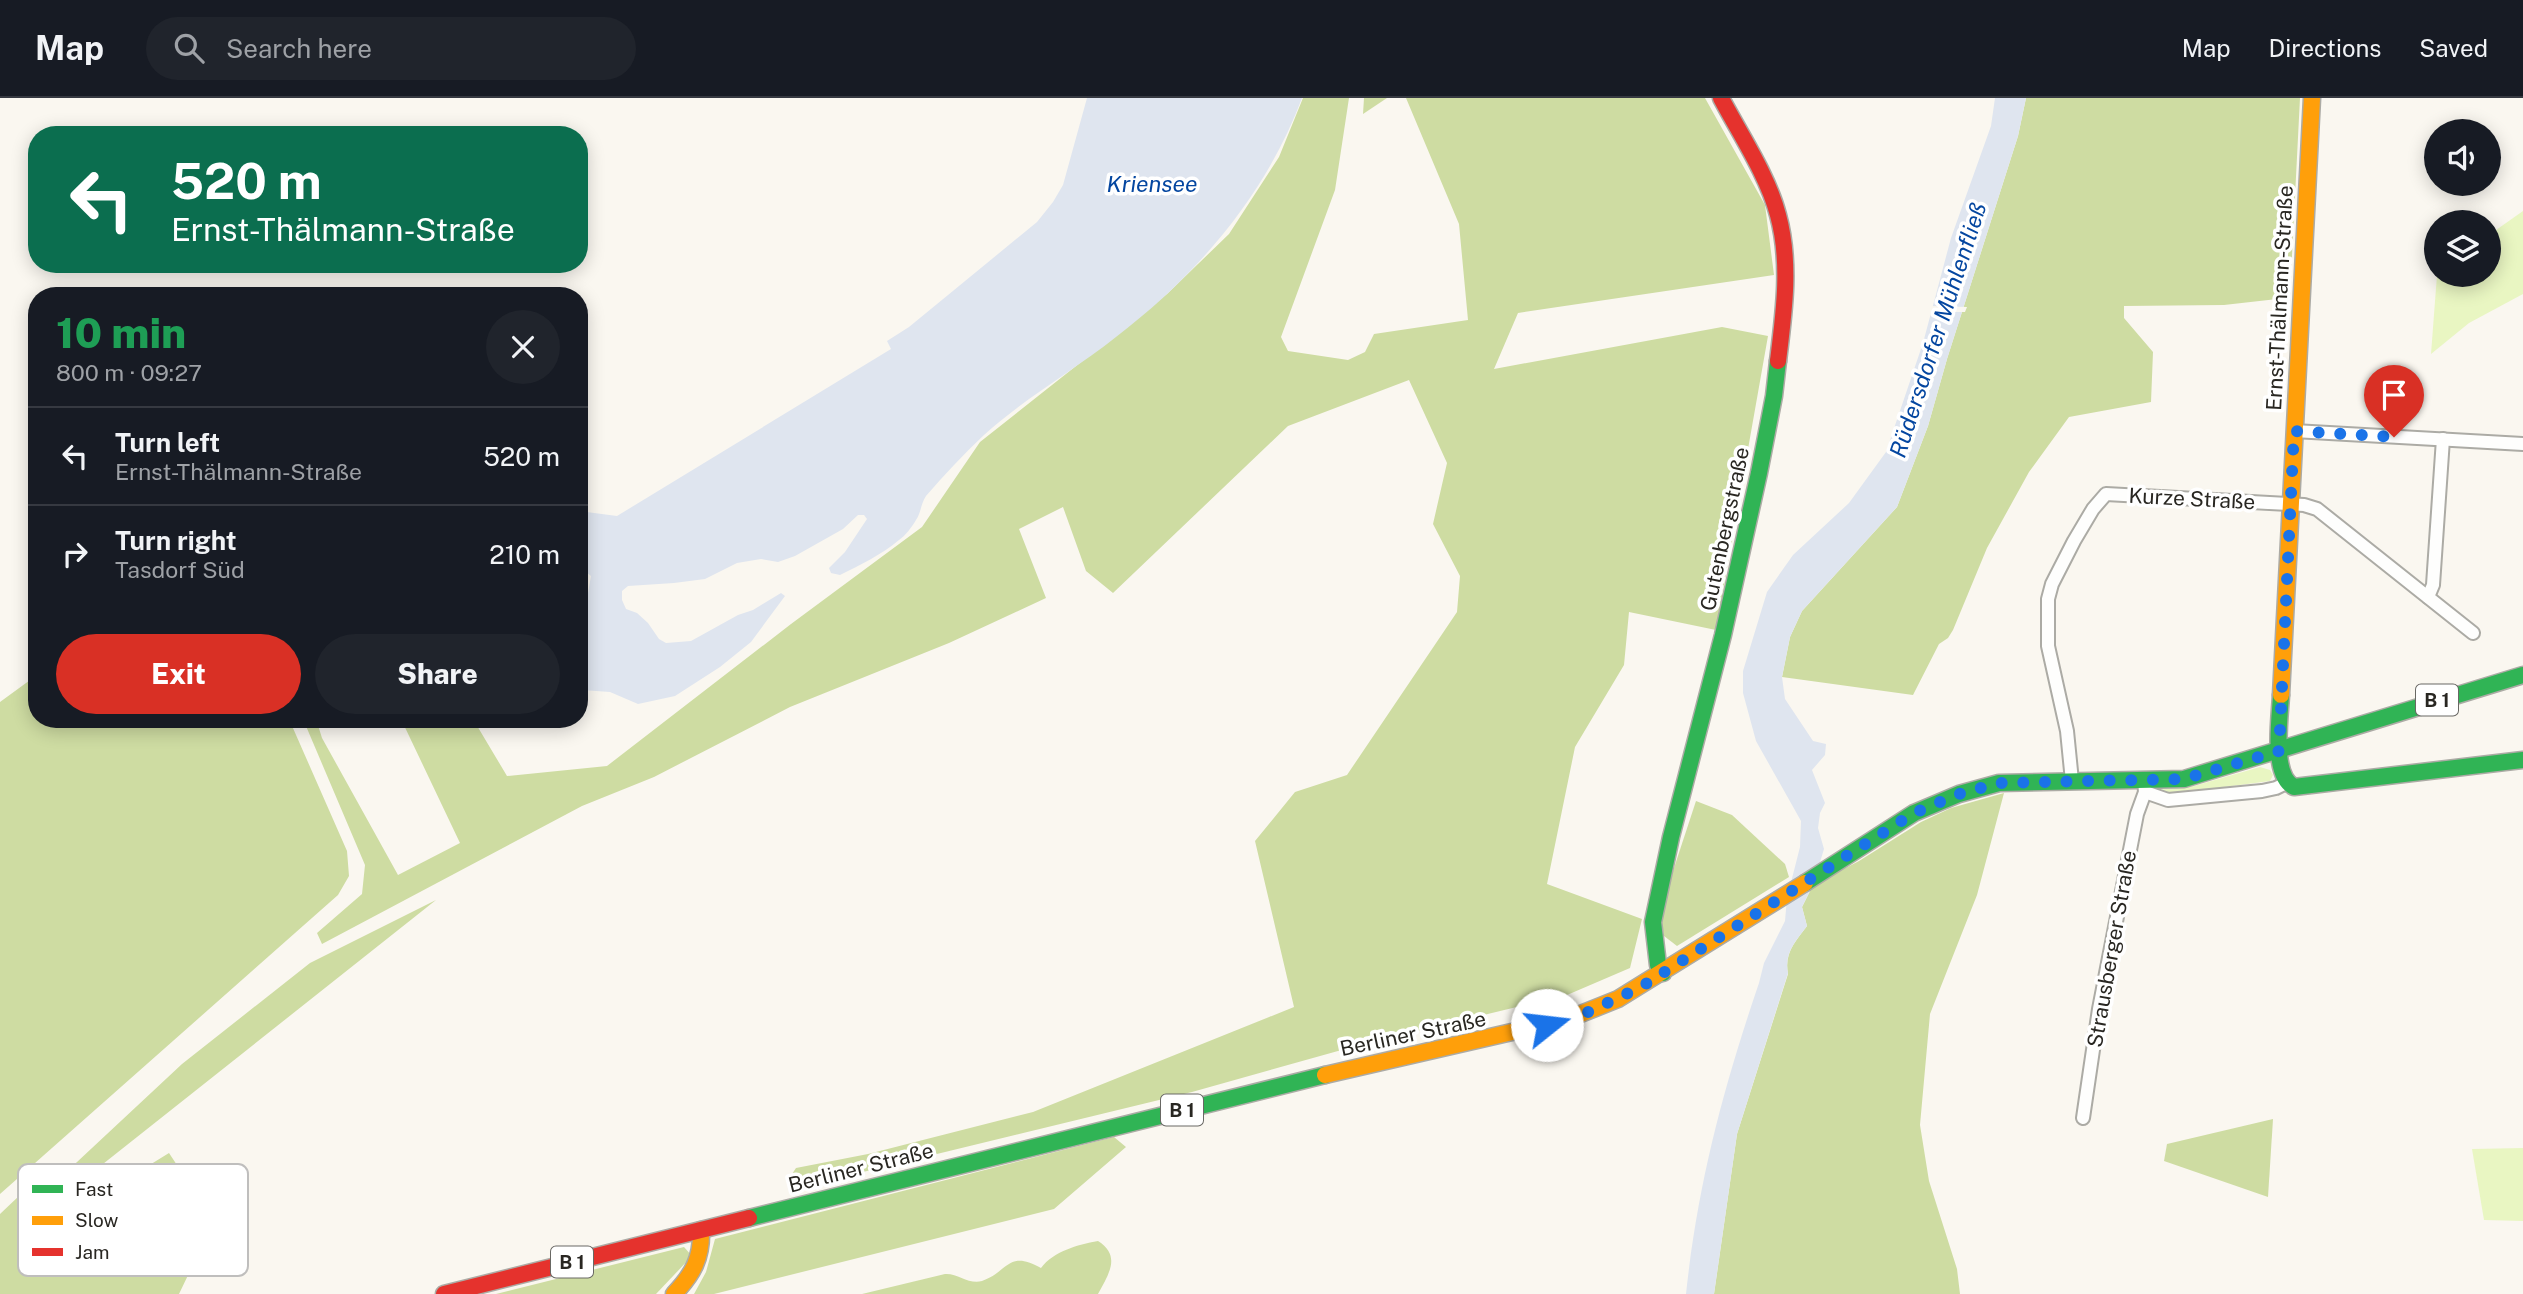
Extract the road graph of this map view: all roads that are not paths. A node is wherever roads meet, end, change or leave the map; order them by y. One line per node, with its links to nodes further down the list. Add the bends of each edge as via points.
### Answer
1 (1721, 98): 15 (main road, Gutenbergstraße, via 1778,215 1785,267 1784,310 1759,473 1653,922)
2 (2312, 98): 3 (main road, Ernst-Thälmann-Straße)
3 (2294, 431): 4 (street); 6 (main road, Ernst-Thälmann-Straße)
4 (2443, 439): 5 (street); 7 (street, via 2433,584)
5 (2523, 444)
6 (2291, 505): 7 (street, via 2316,509); 10 (main road, Ernst-Thälmann-Straße); 12 (street, Kurze Straße, via 2101,497 2074,541 2048,599 2048,646 2067,731)
7 (2428, 597): 8 (street)
8 (2473, 633)
9 (2523, 674): 10 (main road, Berliner Straße / B 1)
10 (2279, 751): 13 (main road, Ernst-Thälmann-Straße); 14 (main road, Berliner Straße / B 1)
11 (2523, 760): 13 (main road, via 2305,787)
12 (2072, 781): 14 (main road, Berliner Straße / B 1); 15 (main road, Berliner Straße / B 1, via 1999,783 1914,813)
13 (2286, 783): 14 (street, via 2262,791 2168,800)
14 (2145, 786): 16 (street, Strausberger Straße, via 2116,915)
15 (1663, 973): 17 (main road, Berliner Straße / B 1, via 1618,999 1568,1019)
16 (2083, 1118)
17 (701, 1230): 18 (main road, B 1); 19 (main road, via 699,1263)
18 (444, 1294)
19 (674, 1294)

